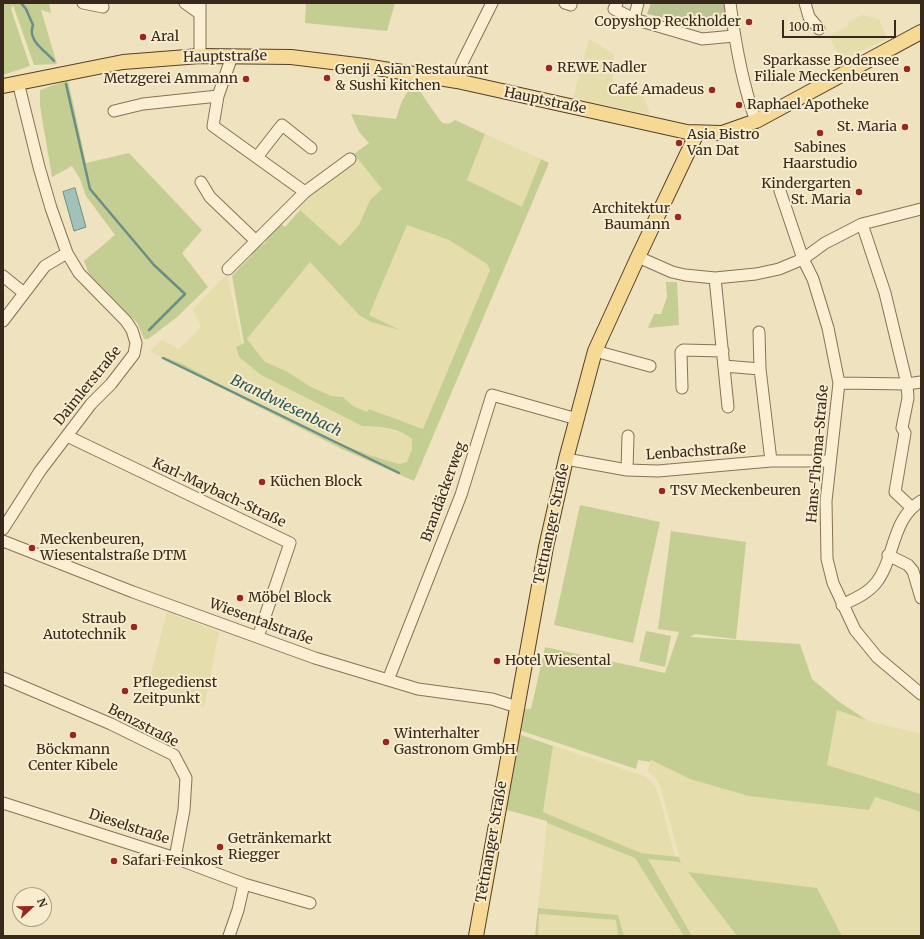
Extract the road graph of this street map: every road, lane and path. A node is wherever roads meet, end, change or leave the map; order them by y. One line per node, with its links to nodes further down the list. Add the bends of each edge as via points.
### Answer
1 (83, 3): 8 (street)
2 (185, 3): 9 (street)
3 (492, 3): 16 (street, via 462,63)
4 (617, 3): 10 (street, via 614,10)
5 (638, 3): 10 (street)
6 (730, 3): 13 (street)
7 (805, 3): 11 (street, via 809,17)
8 (103, 7)
9 (199, 8): 14 (street)
10 (634, 19): 13 (street, via 702,39)
11 (819, 29)
12 (921, 32): 21 (main road, Hauptstraße)
13 (734, 36): 21 (street)
14 (200, 56): 15 (main road, Hauptstraße); 17 (main road, Hauptstraße, via 124,62)
15 (230, 56): 16 (main road, Hauptstraße, via 291,57); 19 (street)
16 (457, 81): 22 (main road, Hauptstraße)
17 (18, 82): 18 (main road, Hauptstraße); 32 (street, Daimlerstraße, via 45,188)
18 (3, 86)
19 (218, 96): 20 (street, via 143,104); 24 (street, via 213,126)
20 (114, 111)
21 (756, 121): 22 (main road, Hauptstraße, via 722,133)
22 (698, 133): 33 (main road, Tettnanger Straße)
23 (311, 148): 24 (street, via 282,125)
24 (257, 157): 28 (street)
25 (350, 159): 28 (street)
26 (201, 182): 31 (street, via 210,197)
27 (780, 191): 34 (street, Hans-Thoma-Straße)
28 (305, 192): 31 (street)
29 (921, 209): 30 (street)
30 (862, 224): 34 (street, via 825,243); 48 (street, via 885,294)
31 (256, 241): 35 (street)
32 (67, 253): 38 (street, via 45,266); 52 (street, Daimlerstraße, via 79,273 126,322 136,343 134,354 111,384 91,404)
33 (638, 257): 37 (street, via 672,272); 42 (main road, Tettnanger Straße)
34 (803, 259): 37 (street, via 780,269); 47 (street, Hans-Thoma-Straße, via 814,279)
35 (228, 269)
36 (3, 276): 38 (street)
37 (714, 278): 41 (street)
38 (24, 293): 39 (street)
39 (3, 321)
40 (759, 332): 45 (street)
41 (723, 350): 44 (street); 49 (street, via 683,350)
42 (595, 351): 43 (street); 51 (main road, Tettnanger Straße)
43 (650, 366)
44 (724, 366): 45 (street); 50 (street)
45 (760, 369): 55 (street)
46 (921, 382): 48 (street)
47 (840, 383): 48 (street); 56 (street, Hans-Thoma-Straße)
48 (907, 384): 59 (street, via 908,398 902,428 906,433 895,492)
49 (682, 388)
50 (728, 407)
51 (577, 419): 54 (main road, Tettnanger Straße); 67 (street, Brandäckerweg, via 492,394 461,495)
52 (68, 436): 60 (street, Daimlerstraße, via 40,471); 65 (street, Karl-Maybach-Straße, via 290,543)
53 (628, 436): 57 (street)
54 (566, 459): 57 (street, Lenbachstraße); 69 (main road, Tettnanger Straße, via 546,547)
55 (770, 461): 56 (street, Lenbachstraße); 57 (street, Lenbachstraße, via 658,471)
56 (830, 461): 64 (street, Hans-Thoma-Straße, via 826,501 827,559 832,583)
57 (627, 470)
58 (921, 501): 59 (street)
59 (912, 508): 62 (street, via 897,530)
60 (3, 529)
61 (3, 541): 65 (street, Wiesentalstraße)
62 (888, 555): 63 (street, via 908,565 913,571); 64 (street, via 875,584 862,595)
63 (921, 598)
64 (842, 605): 68 (street, Hans-Thoma-Straße, via 855,630 877,657)
65 (258, 637): 67 (street, Wiesentalstraße)
66 (3, 678): 71 (street, Benzstraße, via 174,755 186,778 184,810)
67 (388, 680): 69 (street, Wiesentalstraße, via 418,689 492,699)
68 (921, 694)
69 (517, 706): 75 (main road, Tettnanger Straße)
70 (3, 803): 71 (street, Dieselstraße)
71 (174, 858): 72 (street, Dieselstraße)
72 (244, 884): 73 (street, Dieselstraße); 74 (street)
73 (310, 903)
74 (229, 936)
75 (476, 936)

